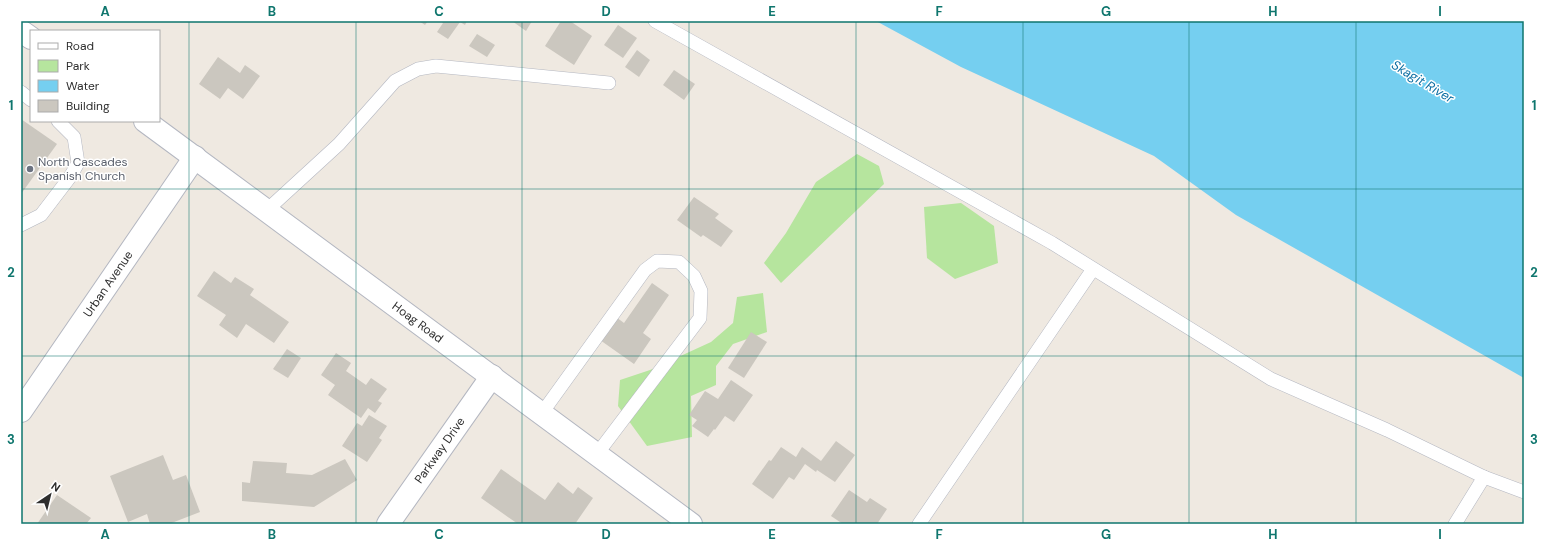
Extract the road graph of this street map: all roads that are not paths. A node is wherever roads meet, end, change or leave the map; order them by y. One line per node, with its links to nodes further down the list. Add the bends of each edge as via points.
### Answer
1 (655, 21): 10 (lane, via 1052,243)
2 (608, 83): 8 (lane, via 436,66 418,69 395,81 339,144)
3 (21, 92): 4 (lane)
4 (30, 99)
5 (59, 122): 9 (lane, via 74,137 78,163 41,215)
6 (146, 122): 7 (street, Hoag Road)
7 (195, 157): 8 (street, Hoag Road); 12 (street, Urban Avenue)
8 (267, 210): 11 (street, Hoag Road)
9 (21, 226)
10 (1093, 269): 15 (lane, via 1271,378); 19 (lane)
11 (492, 376): 13 (street, Hoag Road); 17 (street, Parkway Drive)
12 (21, 411)
13 (542, 413): 14 (street, Hoag Road); 14 (lane, via 645,270 657,261 679,262 694,276 701,291 700,318)
14 (597, 454): 18 (street, Hoag Road)
15 (1484, 477): 16 (lane); 20 (lane)
16 (1524, 492)
17 (388, 524)
18 (691, 524)
19 (919, 524)
20 (1455, 524)

